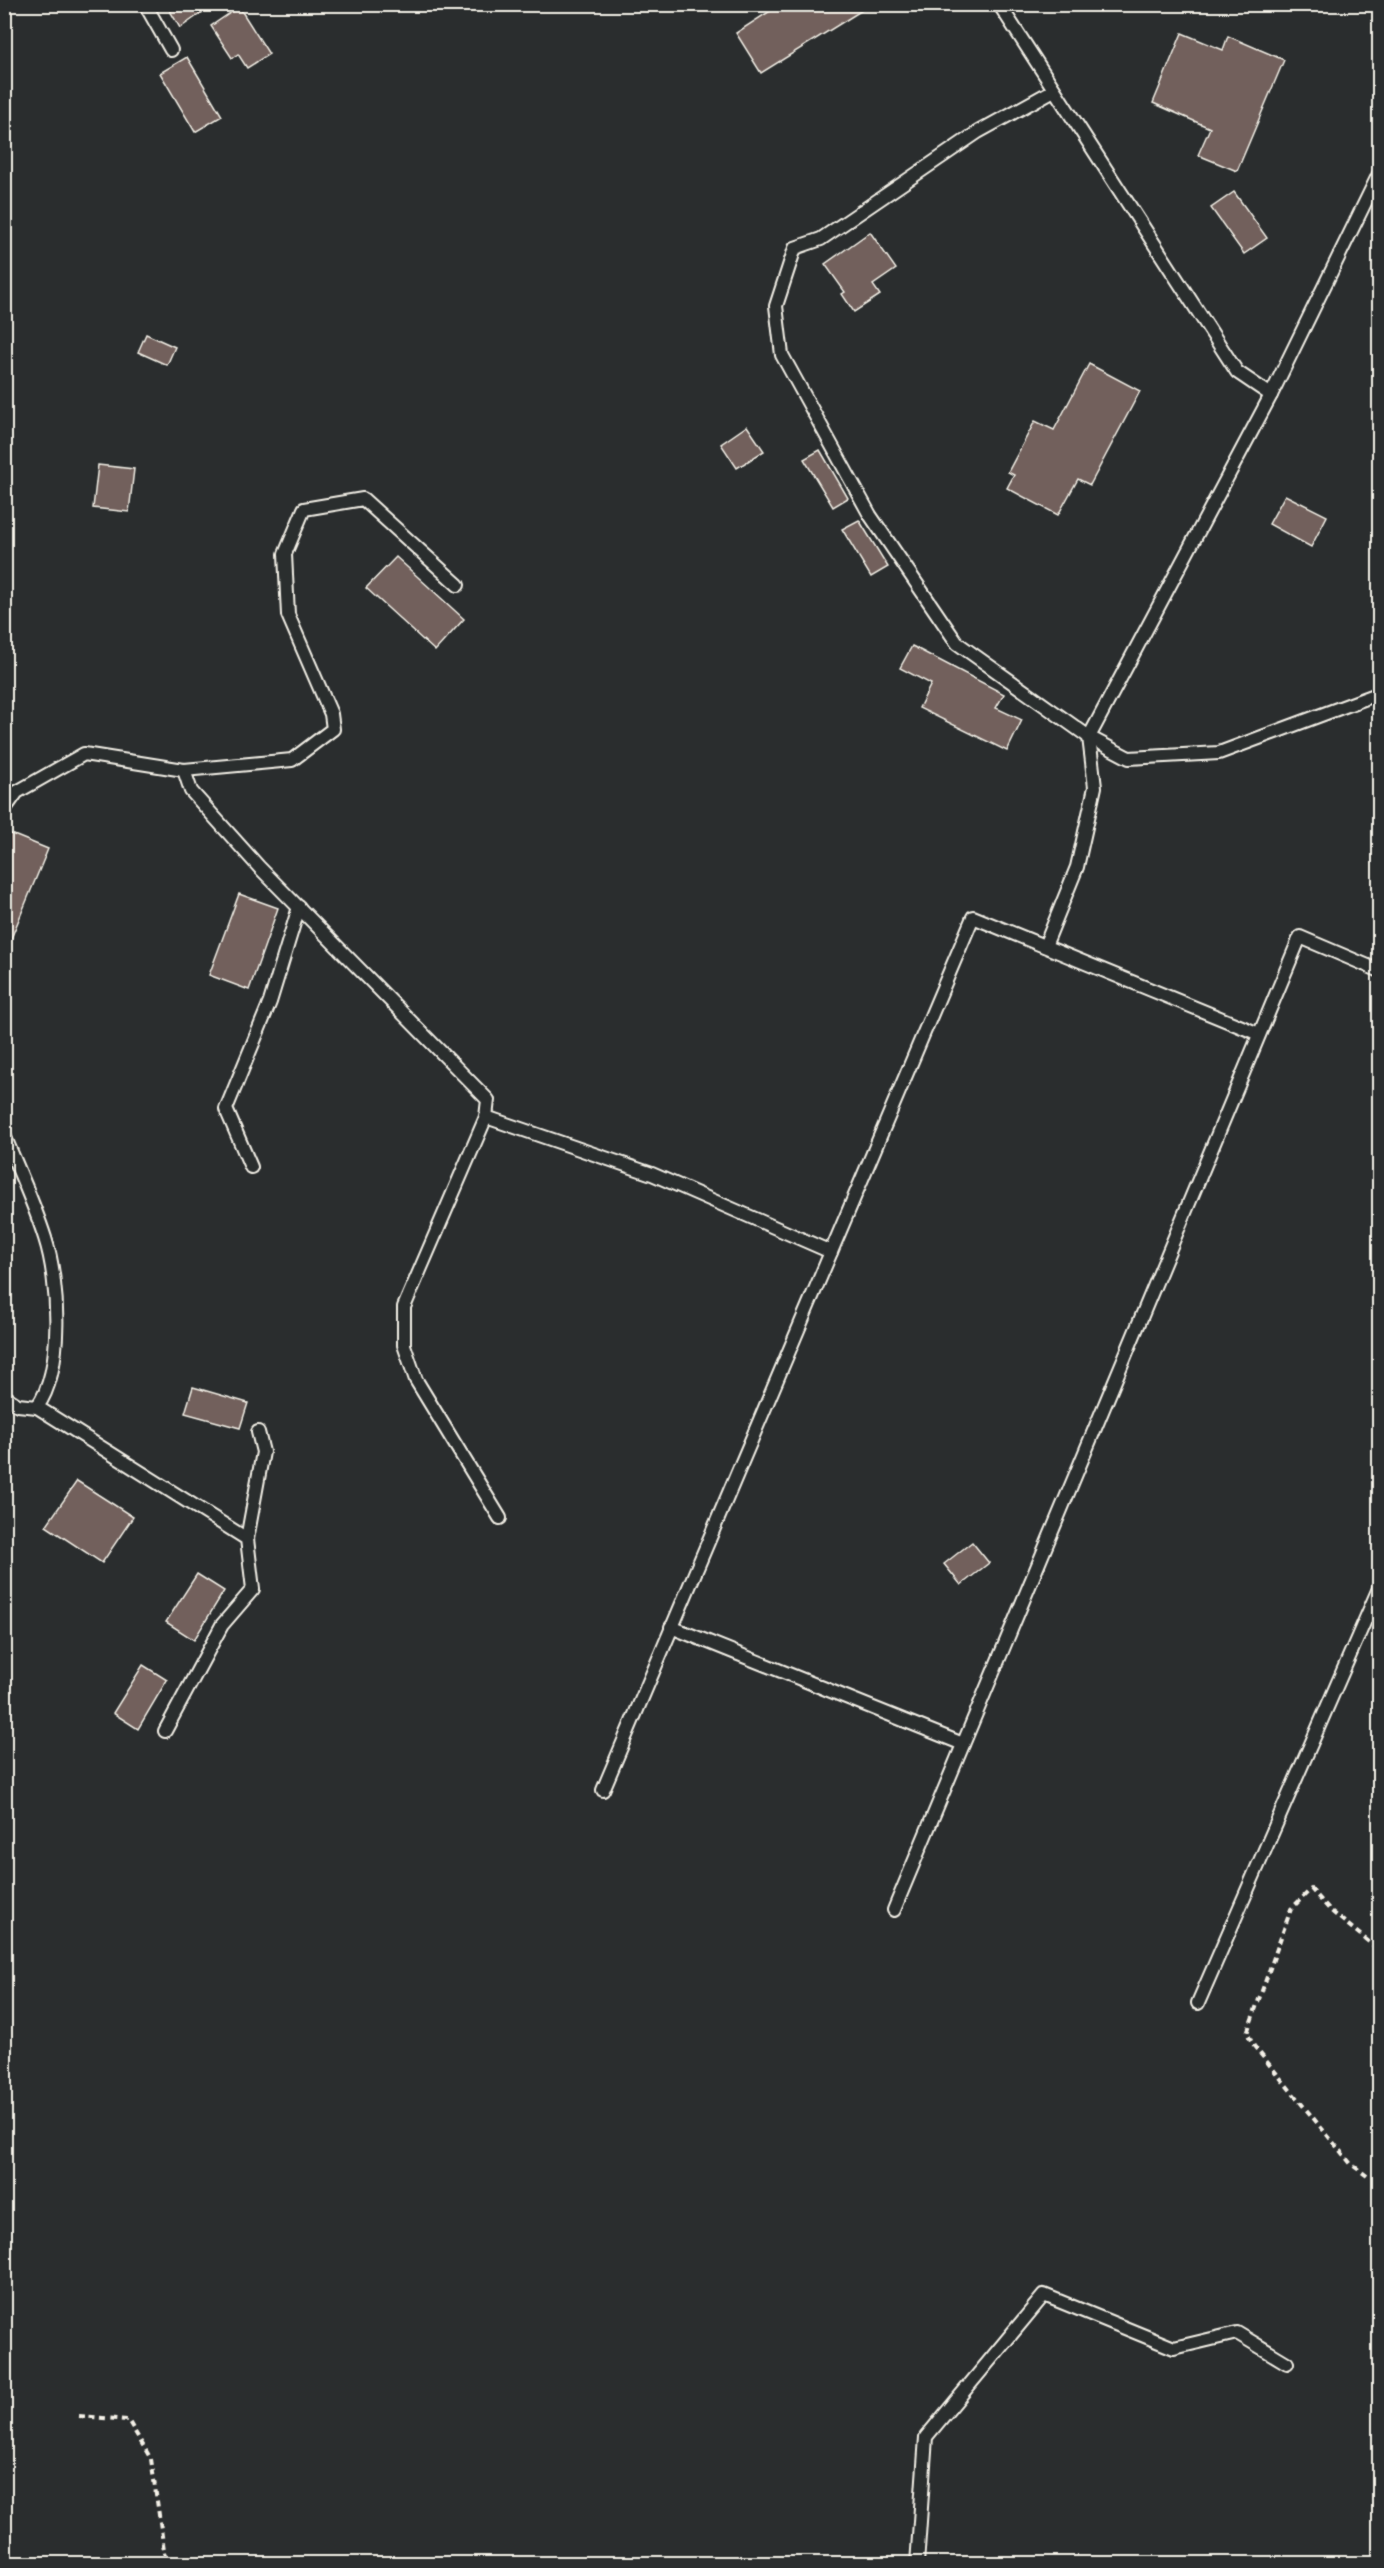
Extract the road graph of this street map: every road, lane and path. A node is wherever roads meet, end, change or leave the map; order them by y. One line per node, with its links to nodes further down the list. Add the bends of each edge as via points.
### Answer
1 (145, 4): 3 (lane)
2 (999, 4): 4 (lane)
3 (171, 50)
4 (1054, 90): 6 (lane, via 1237,372); 9 (lane, via 978,132 821,239 795,248 776,306 782,355 870,515 957,643)
5 (1380, 172): 6 (lane)
6 (1271, 395): 9 (lane)
7 (458, 585): 10 (lane, via 363,499 304,509 285,554 288,615 331,714 333,729 292,760)
8 (1380, 693): 9 (lane, via 1219,753 1129,758)
9 (1089, 737): 13 (lane, via 1095,787 1077,867)
10 (184, 770): 11 (lane, via 84,754 17,792); 12 (lane, via 191,791)
11 (4, 810)
12 (299, 907): 16 (lane, via 488,1100); 18 (lane, via 270,1002 226,1109)
13 (1045, 946): 15 (lane); 19 (lane, via 973,917)
14 (1380, 971): 15 (lane, via 1300,937)
15 (1259, 1034): 28 (lane)
16 (486, 1117): 19 (lane, via 652,1174); 23 (lane, via 404,1307 404,1345 416,1380)
17 (4, 1135): 21 (lane, via 46,1239 56,1302 54,1362 47,1393)
18 (251, 1167)
19 (831, 1252): 26 (lane)
20 (4, 1396): 21 (lane, via 18,1405)
21 (37, 1407): 24 (lane)
22 (258, 1432): 24 (lane, via 263,1452)
23 (500, 1518)
24 (247, 1539): 27 (lane, via 253,1589 222,1625)
25 (1380, 1586): 32 (lane)
26 (672, 1627): 28 (lane); 29 (lane)
27 (165, 1731)
28 (963, 1744): 30 (lane)
29 (603, 1790)
30 (894, 1910)
31 (1380, 1951): 33 (path, via 1311,1889 1291,1909 1247,2033 1351,2164)
32 (1198, 2002)
33 (1366, 2176)
34 (1287, 2363): 37 (lane, via 1237,2333 1174,2348 1044,2295 926,2437)
35 (79, 2416): 36 (path, via 128,2420 151,2459)
36 (166, 2564)
37 (917, 2564)

